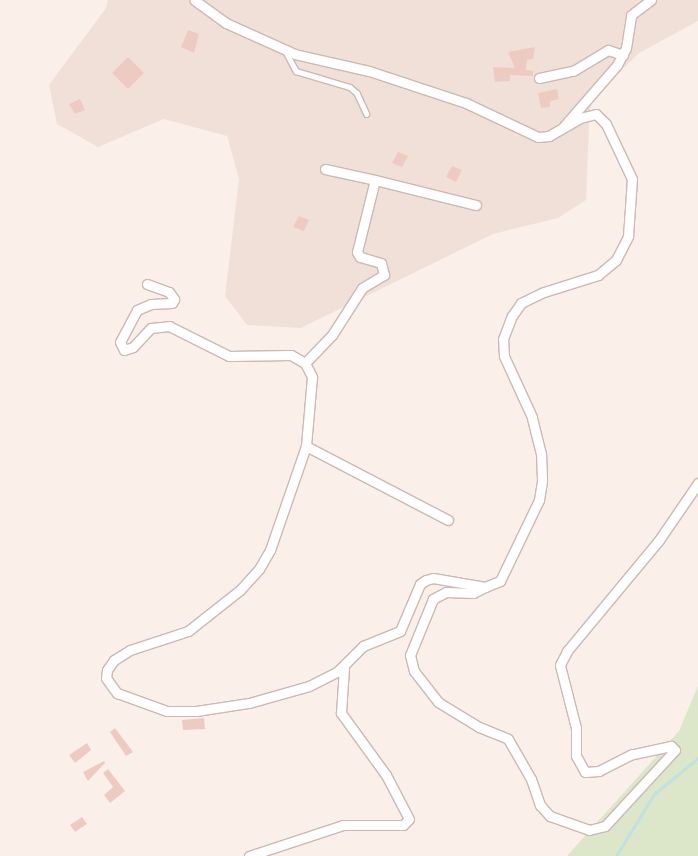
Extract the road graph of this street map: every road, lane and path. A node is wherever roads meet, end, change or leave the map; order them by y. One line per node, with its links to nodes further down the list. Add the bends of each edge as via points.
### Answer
1 (194, 0): 3 (street, via 226,23)
2 (651, 0): 4 (street, via 631,15)
3 (284, 49): 6 (lane, via 296,71 350,87 357,93); 7 (street, via 369,71 466,103 538,138)
4 (623, 55): 5 (street, via 608,50 573,71); 7 (street)
5 (539, 78)
6 (367, 114)
7 (561, 130): 16 (street, via 589,114 596,114 606,124 632,179 628,236 616,260 598,275 544,292 522,303 512,316 503,339 504,356 532,417 542,480 539,500 506,573 500,581)
8 (325, 169): 9 (street)
9 (376, 180): 10 (street); 12 (street, via 357,252 360,258 381,263 384,275 362,288 332,335)
10 (476, 205)
11 (147, 284): 12 (street, via 169,292 174,299 172,303 151,304 137,310 120,342 124,350 133,347 146,331 159,325 169,326 229,356 291,355)
12 (305, 363): 13 (street, via 312,377)
13 (306, 446): 15 (street); 17 (street, via 270,550 259,569 240,590 188,631 130,650 114,660 106,678 117,693 167,711 196,711 249,703 309,686)
14 (698, 484): 16 (street, via 659,540 567,651 560,665 576,728 576,756 585,772 599,771 632,754 671,746 676,750 605,826 589,830 550,816 540,805 531,779 508,739 479,727 438,702 414,671 410,655 433,599 446,592 473,593)
15 (448, 520)
16 (485, 586): 17 (street, via 455,580 426,580 420,584 400,631 363,646)
17 (344, 668): 18 (street, via 341,713 386,775 409,819 403,825 343,825)
18 (249, 856)

